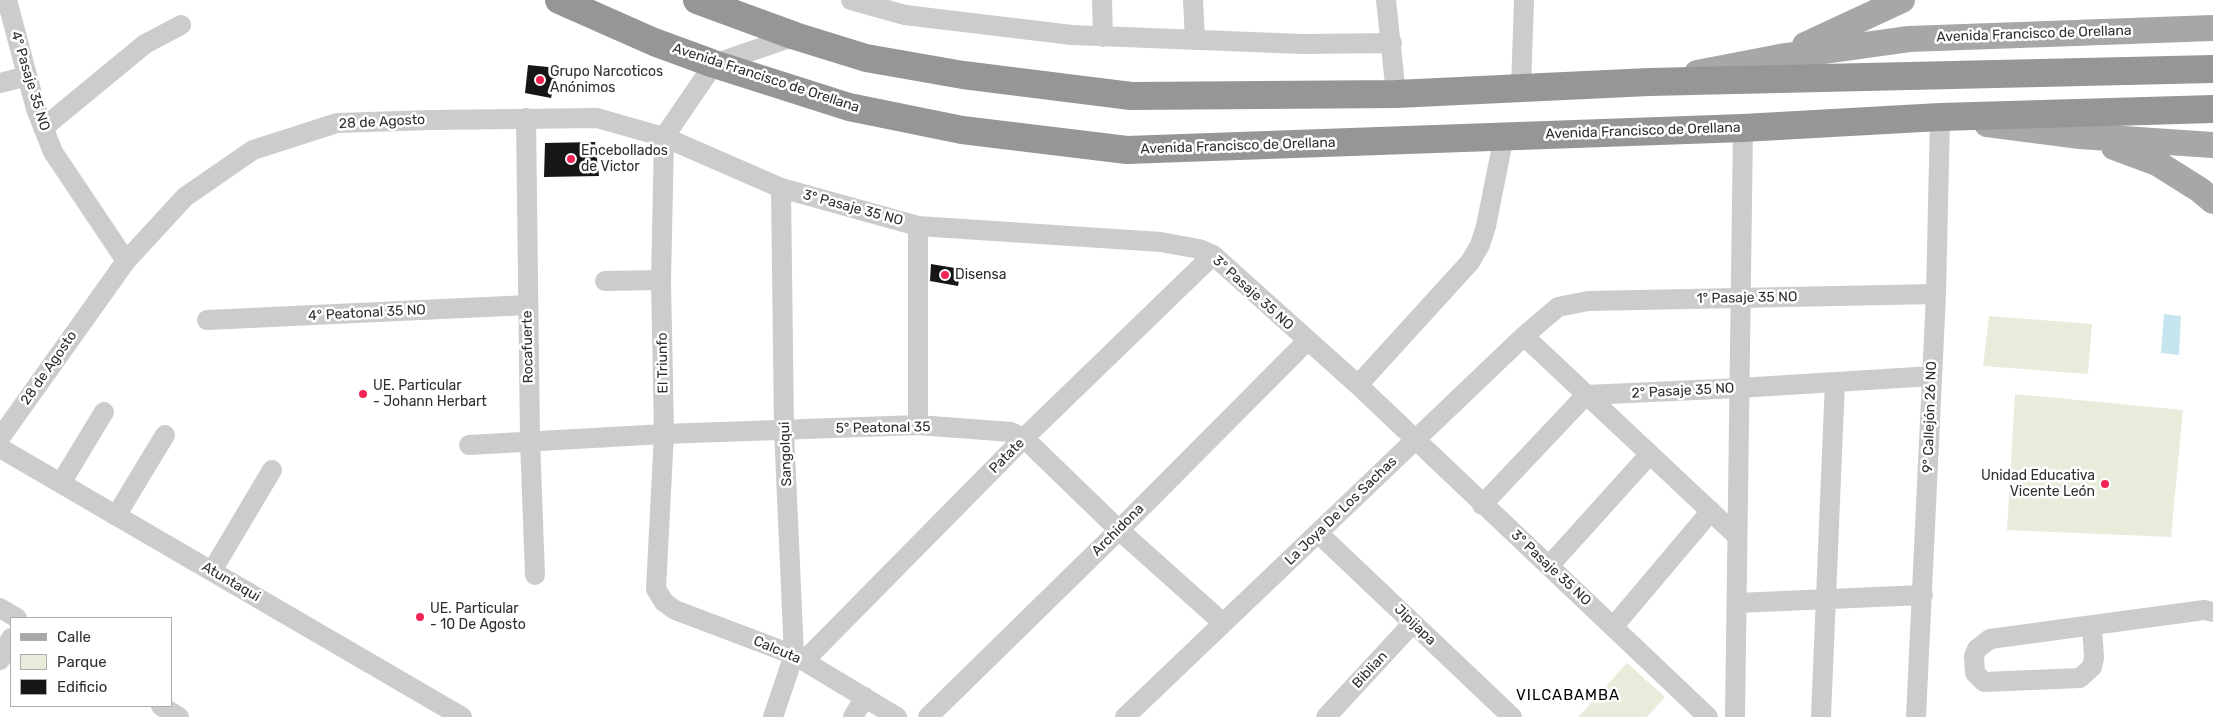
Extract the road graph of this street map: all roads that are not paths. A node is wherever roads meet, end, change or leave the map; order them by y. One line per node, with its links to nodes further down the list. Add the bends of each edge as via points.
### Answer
1 (6, 0): 20 (street, 4° Pasaje 35 NO)
2 (559, 0): 18 (highway, Avenida Francisco de Orellana, via 654,42)
3 (697, 0): 13 (highway, Avenida Francisco de Orellana)
4 (851, 0): 10 (street)
5 (1102, 0): 14 (street)
6 (1193, 0): 15 (street)
7 (1386, 0): 16 (street)
8 (1524, 0): 23 (street)
9 (1902, 0): 17 (main road)
10 (905, 7): 14 (street, via 1072,35)
11 (181, 25): 28 (street, via 146,44)
12 (2213, 28): 17 (main road, Avenida Francisco de Orellana, via 1909,39)
13 (795, 36): 18 (street); 24 (highway, Avenida Francisco de Orellana, via 866,58 1131,96)
14 (1103, 37): 15 (street)
15 (1195, 40): 16 (street)
16 (1392, 43): 24 (street)
17 (1780, 57): 21 (main road, Avenida Francisco de Orellana)
18 (714, 64): 30 (highway, Avenida Francisco de Orellana, via 849,107 962,130 1127,150); 32 (street)
19 (2213, 69): 21 (highway, Avenida Francisco de Orellana)
20 (26, 76): 22 (street); 28 (street, 4° Pasaje 35 NO)
21 (1649, 82): 23 (highway, Avenida Francisco de Orellana)
22 (0, 83)
23 (1520, 88): 24 (highway, Avenida Francisco de Orellana)
24 (1396, 94)
25 (2213, 109): 26 (highway, Avenida Francisco de Orellana)
26 (1940, 117): 29 (highway, Avenida Francisco de Orellana); 31 (main road, Avenida Francisco de Orellana); 41 (street, 9° Callejón 26 NO)
27 (526, 118): 32 (street, 28 de Agosto, via 597,118); 38 (street, 28 de Agosto, via 337,123 253,150 185,196); 43 (street, Rocafuerte)
28 (44, 128): 38 (street, 4° Pasaje 35 NO, via 53,152)
29 (1743, 128): 30 (highway, Avenida Francisco de Orellana); 42 (street)
30 (1504, 136): 50 (street, via 1480,245 1470,262)
31 (2080, 136): 33 (main road, Avenida Francisco de Orellana); 35 (main road, via 2157,163)
32 (664, 137): 34 (street, 3° Pasaje 35 NO); 39 (street, El Triunfo)
33 (2213, 145)
34 (781, 188): 36 (street, 3° Pasaje 35 NO); 55 (street, Sangolqui)
35 (2213, 201)
36 (918, 226): 37 (street, 3° Pasaje 35 NO, via 1161,242); 54 (street)
37 (1213, 255): 47 (street, 3° Pasaje 35 NO); 59 (street, Patate)
38 (126, 261): 58 (street, 28 de Agosto)
39 (661, 280): 40 (street); 57 (street, El Triunfo)
40 (605, 281)
41 (1936, 294): 42 (street, 1° Pasaje 35 NO); 48 (street, 9° Callejón 26 NO)
42 (1742, 298): 44 (street, 1° Pasaje 35 NO, via 1588,301); 51 (street)
43 (528, 306): 45 (street, 4° Peatonal 35 NO); 61 (street, Rocafuerte)
44 (1558, 307): 46 (street, La Joya De Los Sachas)
45 (207, 320)
46 (1524, 336): 52 (street); 60 (street, La Joya De Los Sachas)
47 (1307, 341): 50 (street, 3° Pasaje 35 NO); 70 (street, Archidona)
48 (1932, 376): 49 (street, 2° Pasaje 35 NO); 77 (street, 9° Callejón 26 NO)
49 (1835, 382): 51 (street, 2° Pasaje 35 NO); 78 (street)
50 (1358, 385): 60 (street, 3° Pasaje 35 NO)
51 (1739, 388): 52 (street, 2° Pasaje 35 NO); 72 (street)
52 (1586, 395): 64 (street); 67 (street)
53 (104, 412): 66 (street)
54 (918, 425): 55 (street, 5° Peatonal 35); 59 (street, 5° Peatonal 35, via 1011,432)
55 (784, 430): 57 (street, 5° Peatonal 35); 88 (street, Sangolqui)
56 (165, 434): 69 (street)
57 (664, 434): 61 (street, 5° Peatonal 35); 76 (street, El Triunfo)
58 (0, 438)
59 (1024, 438): 70 (street, 5° Peatonal 35); 88 (street, Patate)
60 (1416, 439): 67 (street, 3° Pasaje 35 NO); 71 (street, La Joya De Los Sachas)
61 (530, 440): 62 (street, 5° Peatonal 35); 75 (street, Rocafuerte)
62 (470, 445)
63 (0, 448): 66 (street, Atuntaqui)
64 (1650, 454): 68 (street); 73 (street)
65 (272, 470): 74 (street)
66 (60, 483): 69 (street, Atuntaqui)
67 (1482, 505): 73 (street, 3° Pasaje 35 NO)
68 (1711, 511): 72 (street); 86 (street)
69 (116, 516): 74 (street, Atuntaqui)
70 (1119, 530): 83 (street, 5° Peatonal 35); 98 (street, Archidona)
71 (1318, 533): 83 (street, La Joya De Los Sachas); 84 (street, Jipijapa)
72 (1737, 536): 79 (street)
73 (1549, 566): 86 (street, 3° Pasaje 35 NO)
74 (212, 571): 94 (street, Atuntaqui)
75 (534, 575)
76 (656, 589): 88 (street, Calcuta, via 664,602 675,610)
77 (1923, 595): 78 (street); 104 (street, 9° Callejón 26 NO)
78 (1826, 598): 79 (street); 103 (street)
79 (1736, 603): 102 (street)
80 (0, 608): 82 (street)
81 (2213, 612): 85 (street, via 2204,610)
82 (15, 617)
83 (1223, 623): 99 (street, La Joya De Los Sachas)
84 (1413, 623): 92 (street, Jipijapa); 100 (street, Biblian)
85 (2092, 626): 85 (street, via 1990,639 1974,656 1975,673 1984,682 2080,678 2092,667)
86 (1613, 627): 101 (street, 3° Pasaje 35 NO)
87 (10, 640): 89 (street)
88 (799, 658): 90 (street, Calcuta); 95 (street, Sangolqui)
89 (0, 660)
90 (865, 697): 96 (street); 97 (street, Calcuta)
91 (163, 707): 93 (street)
92 (1502, 713)
93 (180, 717)
94 (462, 717)
95 (773, 717)
96 (854, 717)
97 (897, 717)
98 (928, 717)
99 (1125, 717)
100 (1326, 717)
101 (1708, 717)
102 (1735, 717)
103 (1821, 717)
104 (1916, 717)

